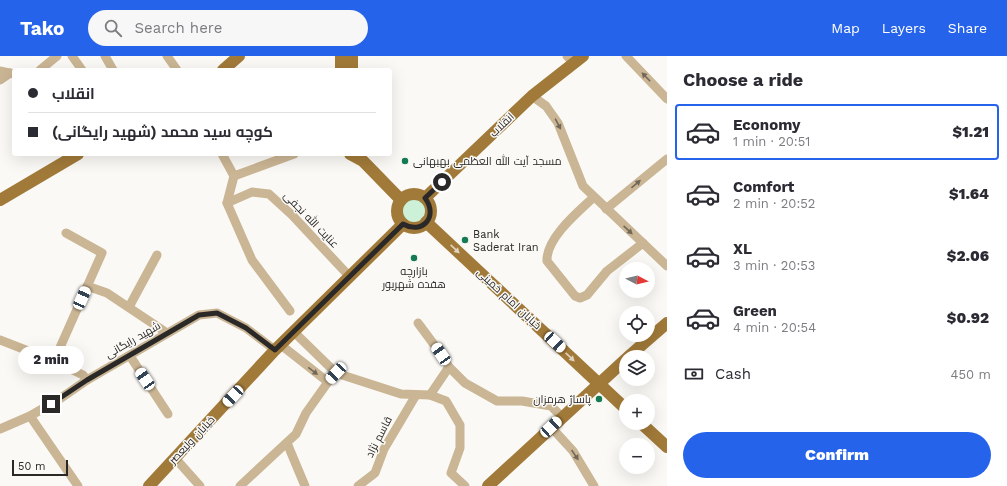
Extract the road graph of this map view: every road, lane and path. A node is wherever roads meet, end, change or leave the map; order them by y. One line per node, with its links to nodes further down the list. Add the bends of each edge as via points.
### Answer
1 (57, 56): 10 (street)
2 (72, 56): 11 (street)
3 (105, 56): 12 (street)
4 (167, 56): 13 (street)
5 (341, 56): 15 (main road)
6 (352, 56): 16 (main road)
7 (626, 56): 21 (street, one-way to 7)
8 (237, 57): 14 (main road)
9 (574, 58): 20 (main road, انقلاب)
10 (42, 68)
11 (81, 68)
12 (112, 68)
13 (176, 68)
14 (225, 68)
15 (341, 68)
16 (352, 68)
17 (0, 71): 18 (street)
18 (12, 73): 19 (street)
19 (0, 80)
20 (532, 96): 28 (street, one-way to 28, via 546,106 558,123 582,186); 29 (main road, انقلاب)
21 (667, 99)
22 (75, 156): 30 (main road)
23 (223, 156): 27 (street)
24 (289, 156): 27 (street)
25 (362, 158): 31 (main road)
26 (667, 159): 33 (street, one-way to 26)
27 (234, 176): 32 (street)
28 (594, 197): 33 (street); 37 (street, via 555,238 547,254 550,266 575,296 580,298 587,295 607,271)
29 (425, 198): 31 (main road, via 413,194); 34 (main road, via 431,210)
30 (0, 200)
31 (401, 200): 35 (main road, via 397,212)
32 (227, 203): 40 (street, عنایت الله نجفی, via 252,192 269,194); 43 (street, via 252,260)
33 (606, 209): 37 (street, one-way to 37)
34 (426, 222): 35 (main road, via 415,228); 60 (main road, خیابان امام خمینی, one-way to 60)
35 (403, 224): 40 (main road, خیابان ولیعصر)
36 (66, 233): 41 (street, via 102,253)
37 (642, 244): 39 (street)
38 (157, 255): 42 (street)
39 (667, 266)
40 (350, 277): 46 (main road, خیابان ولیعصر)
41 (87, 286): 42 (street, via 107,293); 53 (street)
42 (129, 307): 47 (street)
43 (290, 311)
44 (418, 323): 56 (street)
45 (667, 323): 51 (main road)
46 (294, 332): 49 (street); 50 (main road, خیابان ولیعصر)
47 (168, 333): 50 (street, شهید رایگانی, via 199,315 217,313); 52 (street, شهید رایگانی)
48 (0, 340): 53 (street)
49 (309, 347): 54 (street); 57 (street)
50 (278, 348): 54 (street, شهید رایگانی); 72 (main road, خیابان ولیعصر)
51 (636, 350)
52 (130, 356): 58 (street, شهید رایگانی); 64 (street)
53 (54, 360): 58 (street, via 83,375)
54 (299, 360): 59 (street, شهید رایگانی, one-way to 59)
55 (619, 365): 60 (main road)
56 (449, 367): 62 (street); 66 (street, via 465,382 497,401 522,401 551,406)
57 (336, 373): 59 (street); 61 (street, via 401,394)
58 (87, 380): 65 (street, شهید رایگانی)
59 (328, 382): 70 (street, via 306,413 296,434)
60 (599, 383): 63 (main road, خیابان امام خمینی); 66 (main road)
61 (416, 394): 62 (street); 78 (street, قاسم نژاد, via 384,449 375,473)
62 (430, 395): 79 (street, via 446,401 460,425 460,448 451,473)
63 (619, 402)
64 (168, 414)
65 (30, 416): 68 (street, شهید رایگانی); 74 (street)
66 (562, 417): 67 (main road)
67 (551, 427): 80 (main road); 81 (street, one-way to 81, via 573,451)
68 (0, 429)
69 (649, 430): 71 (main road)
70 (287, 443): 73 (street); 77 (street)
71 (667, 447)
72 (175, 458): 75 (main road, خیابان ولیعصر); 76 (street)
73 (304, 485)
74 (78, 486)
75 (149, 486)
76 (200, 486)
77 (240, 486)
78 (358, 486)
79 (465, 486)
80 (488, 486)
81 (594, 486)

